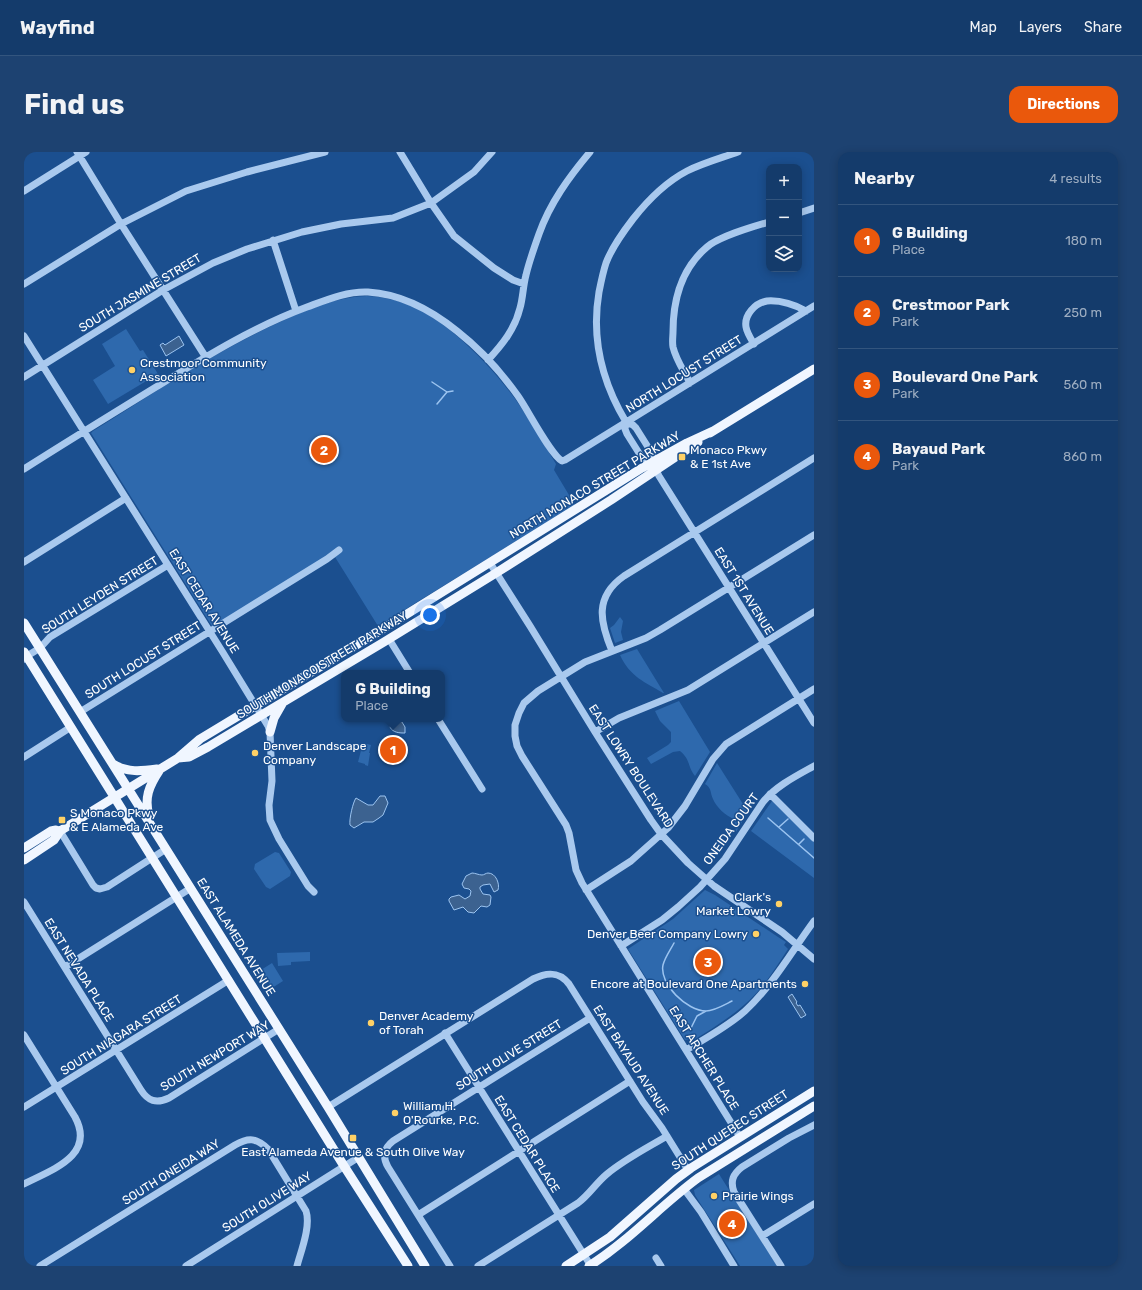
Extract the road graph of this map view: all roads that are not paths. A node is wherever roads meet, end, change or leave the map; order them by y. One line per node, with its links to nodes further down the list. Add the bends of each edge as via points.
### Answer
1 (325, 152): 12 (street, via 186,191)
2 (400, 152): 8 (street)
3 (492, 152): 8 (street, SOUTH JASMINE STREET, via 474,172)
4 (590, 152): 15 (street, via 575,169 552,204 539,234)
5 (738, 152): 28 (street, via 687,171 667,184 644,204 623,232 606,262 596,310 597,342 606,381)
6 (81, 153): 7 (street); 12 (street)
7 (24, 191)
8 (431, 203): 13 (street, SOUTH JASMINE STREET, via 393,218 341,224); 15 (street, via 454,236 494,268)
9 (814, 208): 10 (street)
10 (802, 212)
11 (766, 223): 27 (street, via 744,229 708,246 686,272 677,293 673,318 673,346)
12 (121, 224): 14 (street); 16 (street)
13 (273, 240): 16 (street, SOUTH JASMINE STREET, via 213,263); 18 (street)
14 (24, 284)
15 (524, 284): 23 (street, via 520,311 515,323 506,340)
16 (163, 290): 22 (street); 24 (street, SOUTH JASMINE STREET)
17 (814, 306): 19 (street, NORTH LOCUST STREET)
18 (296, 311): 22 (street, via 257,328); 23 (street, via 352,293 366,292 397,297 436,316)
19 (806, 311): 21 (street, NORTH LOCUST STREET); 21 (street, via 797,306 773,301 756,305 746,320 748,335)
20 (24, 336): 24 (street, EAST CEDAR AVENUE)
21 (754, 344): 27 (street, NORTH LOCUST STREET)
22 (206, 356): 29 (street)
23 (488, 360): 28 (street, NORTH LOCUST STREET, via 518,396 559,459 565,460)
24 (42, 365): 26 (street, SOUTH JASMINE STREET); 29 (street, EAST CEDAR AVENUE)
25 (814, 369): 31 (main road, NORTH MONACO STREET PARKWAY, via 688,449)
26 (24, 377)
27 (690, 383): 28 (street, NORTH LOCUST STREET)
28 (626, 422): 31 (street, EAST 1ST AVENUE, via 636,428 653,455); 31 (street, EAST 1ST AVENUE, via 626,432 644,461)
29 (84, 431): 32 (street); 33 (street, EAST CEDAR AVENUE)
30 (814, 458): 34 (street)
31 (653, 465): 34 (street, EAST 1ST AVENUE); 38 (main road, NORTH MONACO STREET PARKWAY); 40 (main road, NORTH MONACO STREET PARKWAY)
32 (24, 469)
33 (126, 498): 37 (street); 39 (street, EAST CEDAR AVENUE)
34 (695, 533): 41 (street, EAST 1ST AVENUE); 50 (street, via 624,576 612,587 605,600 602,614 603,627)
35 (814, 535): 41 (street, EAST ARCHER PLACE)
36 (339, 550): 45 (street, SOUTH LOCUST STREET)
37 (24, 562)
38 (490, 563): 40 (street, EAST LOWRY BOULEVARD); 42 (main road, SOUTH MONACO STREET PARKWAY)
39 (168, 565): 45 (street, EAST CEDAR AVENUE); 49 (street, SOUTH LEYDEN STREET, via 50,637)
40 (496, 573): 47 (main road, SOUTH MONACO STREET PARKWAY); 54 (street, EAST LOWRY BOULEVARD)
41 (729, 588): 48 (street, EAST 1ST AVENUE); 50 (street, EAST ARCHER PLACE, via 654,634)
42 (420, 606): 46 (main road, SOUTH MONACO STREET PARKWAY); 47 (main road, via 408,619 393,629)
43 (814, 612): 48 (street)
44 (24, 623): 49 (main road, EAST ALAMEDA AVENUE)
45 (210, 632): 58 (street, EAST CEDAR AVENUE); 59 (street, SOUTH LOCUST STREET)
46 (378, 632): 52 (main road, via 379,637 361,650); 58 (main road, SOUTH MONACO STREET PARKWAY)
47 (389, 639): 52 (main road, SOUTH MONACO STREET PARKWAY); 53 (street)
48 (764, 643): 56 (street, EAST 1ST AVENUE); 65 (street, via 684,692 619,718)
49 (40, 648): 51 (street, SOUTH LEYDEN STREET); 59 (main road, EAST ALAMEDA AVENUE)
50 (612, 651): 54 (street, EAST ARCHER PLACE, via 585,662)
51 (25, 656): 63 (main road)
52 (351, 662): 57 (main road, SOUTH MONACO STREET PARKWAY)
53 (408, 670)
54 (561, 676): 65 (street, EAST LOWRY BOULEVARD); 85 (street, EAST ARCHER PLACE, via 524,703 517,719 515,736 522,756 568,830 576,870)
55 (814, 689): 56 (street)
56 (799, 699): 62 (street, EAST 1ST AVENUE); 77 (street, via 722,748 683,809)
57 (283, 703): 60 (main road, SOUTH MONACO STREET PARKWAY); 64 (main road, via 274,718)
58 (256, 706): 60 (street, EAST CEDAR AVENUE); 67 (main road, SOUTH MONACO STREET PARKWAY, via 200,739)
59 (80, 712): 68 (main road, EAST ALAMEDA AVENUE)
60 (262, 715): 64 (street, EAST CEDAR AVENUE); 67 (main road, SOUTH MONACO STREET PARKWAY, via 189,757)
61 (440, 722): 72 (street)
62 (814, 723)
63 (71, 728): 66 (street); 74 (main road)
64 (270, 732): 86 (street, EAST CEDAR AVENUE, via 270,820 279,839)
65 (595, 732): 77 (street, EAST LOWRY BOULEVARD)
66 (24, 757)
67 (178, 758): 70 (main road, SOUTH MONACO STREET PARKWAY)
68 (113, 764): 70 (main road, via 131,770); 71 (main road, EAST ALAMEDA AVENUE)
69 (814, 766): 73 (street, ONEIDA COURT)
70 (160, 769): 71 (main road, SOUTH MONACO STREET PARKWAY); 75 (main road, via 151,783 147,796)
71 (128, 788): 74 (main road, SOUTH MONACO STREET PARKWAY); 75 (main road, EAST ALAMEDA AVENUE)
72 (482, 789)
73 (770, 794): 78 (street); 83 (street, ONEIDA COURT, via 725,859)
74 (114, 797): 76 (main road, SOUTH MONACO STREET PARKWAY); 81 (main road)
75 (151, 825): 80 (main road, EAST ALAMEDA AVENUE)
76 (60, 831): 79 (main road, via 51,831); 81 (street, via 96,888 107,887); 82 (main road, via 54,840)
77 (661, 834): 83 (street, EAST LOWRY BOULEVARD); 85 (street, via 631,861)
78 (814, 838)
79 (24, 848)
80 (166, 849): 81 (street); 84 (main road, EAST ALAMEDA AVENUE)
81 (152, 858): 87 (main road)
82 (24, 860)
83 (707, 880): 90 (street, EAST LOWRY BOULEVARD); 91 (street, ONEIDA COURT, via 669,915)
84 (191, 888): 87 (street); 96 (main road, EAST ALAMEDA AVENUE)
85 (586, 890): 91 (street, EAST ARCHER PLACE)
86 (314, 892)
87 (177, 897): 93 (street); 94 (main road)
88 (24, 902): 93 (street, EAST NEVADA PLACE)
89 (814, 921): 90 (street)
90 (798, 944): 92 (street, EAST LOWRY BOULEVARD); 101 (street, via 749,1006 729,1023)
91 (621, 946): 101 (street, EAST ARCHER PLACE)
92 (814, 959)
93 (65, 967): 100 (street, EAST NEVADA PLACE)
94 (229, 980): 99 (main road); 100 (street, SOUTH NIAGARA STREET)
95 (590, 1018): 97 (street, EAST BAYAUD AVENUE, via 564,978 546,974 533,979); 102 (street, EAST BAYAUD AVENUE); 103 (street, SOUTH OLIVE STREET)
96 (279, 1029): 99 (street, SOUTH NEWPORT WAY); 107 (main road, EAST ALAMEDA AVENUE)
97 (444, 1033): 103 (street, EAST CEDAR PLACE); 107 (street)
98 (24, 1035): 104 (street)
99 (265, 1038): 100 (street, SOUTH NEWPORT WAY, via 169,1098 159,1101 151,1100 143,1093); 114 (main road)
100 (116, 1050): 104 (street, SOUTH NIAGARA STREET)
101 (686, 1050): 111 (street, EAST ARCHER PLACE)
102 (630, 1081): 110 (street, EAST BAYAUD AVENUE); 112 (street)
103 (478, 1087): 112 (street, EAST CEDAR PLACE); 120 (street, SOUTH OLIVE STREET, via 392,1141 386,1148 384,1155 388,1167)
104 (57, 1088): 108 (street, SOUTH NIAGARA STREET); 116 (street, via 79,1125 78,1148 66,1162)
105 (814, 1091): 111 (main road, SOUTH QUEBEC STREET)
106 (814, 1106): 117 (main road, SOUTH QUEBEC STREET)
107 (328, 1107): 113 (main road, EAST ALAMEDA AVENUE)
108 (24, 1108)
109 (814, 1125): 122 (street, via 742,1167 732,1180 734,1192)
110 (667, 1136): 115 (street, EAST BAYAUD AVENUE); 121 (street, via 612,1170 582,1200)
111 (740, 1137): 115 (main road, SOUTH QUEBEC STREET)
112 (519, 1151): 120 (street); 121 (street, EAST CEDAR PLACE)
113 (359, 1157): 114 (street, SOUTH OLIVE WAY); 129 (main road, EAST ALAMEDA AVENUE)
114 (344, 1166): 118 (street, SOUTH OLIVE WAY); 128 (main road)
115 (688, 1170): 123 (main road, SOUTH QUEBEC STREET, via 610,1237)
116 (24, 1184)
117 (684, 1189): 133 (main road, SOUTH QUEBEC STREET, via 618,1247); 135 (street)
118 (297, 1196): 125 (street, SOUTH ONEIDA WAY, via 268,1149 256,1141 246,1140); 126 (street, SOUTH OLIVE WAY); 127 (street, via 308,1219)
119 (814, 1204): 122 (street)
120 (418, 1215): 130 (street)
121 (559, 1215): 123 (street, EAST CEDAR PLACE); 131 (street)
122 (762, 1236): 136 (street)
123 (584, 1255): 132 (main road, SOUTH QUEBEC STREET); 133 (street, EAST CEDAR PLACE)
124 (656, 1258): 134 (street)
125 (40, 1266)
126 (186, 1266)
127 (297, 1266)
128 (408, 1266)
129 (425, 1266)
130 (450, 1266)
131 (478, 1266)
132 (566, 1266)
133 (590, 1266)
134 (661, 1266)
135 (734, 1266)
136 (781, 1266)

